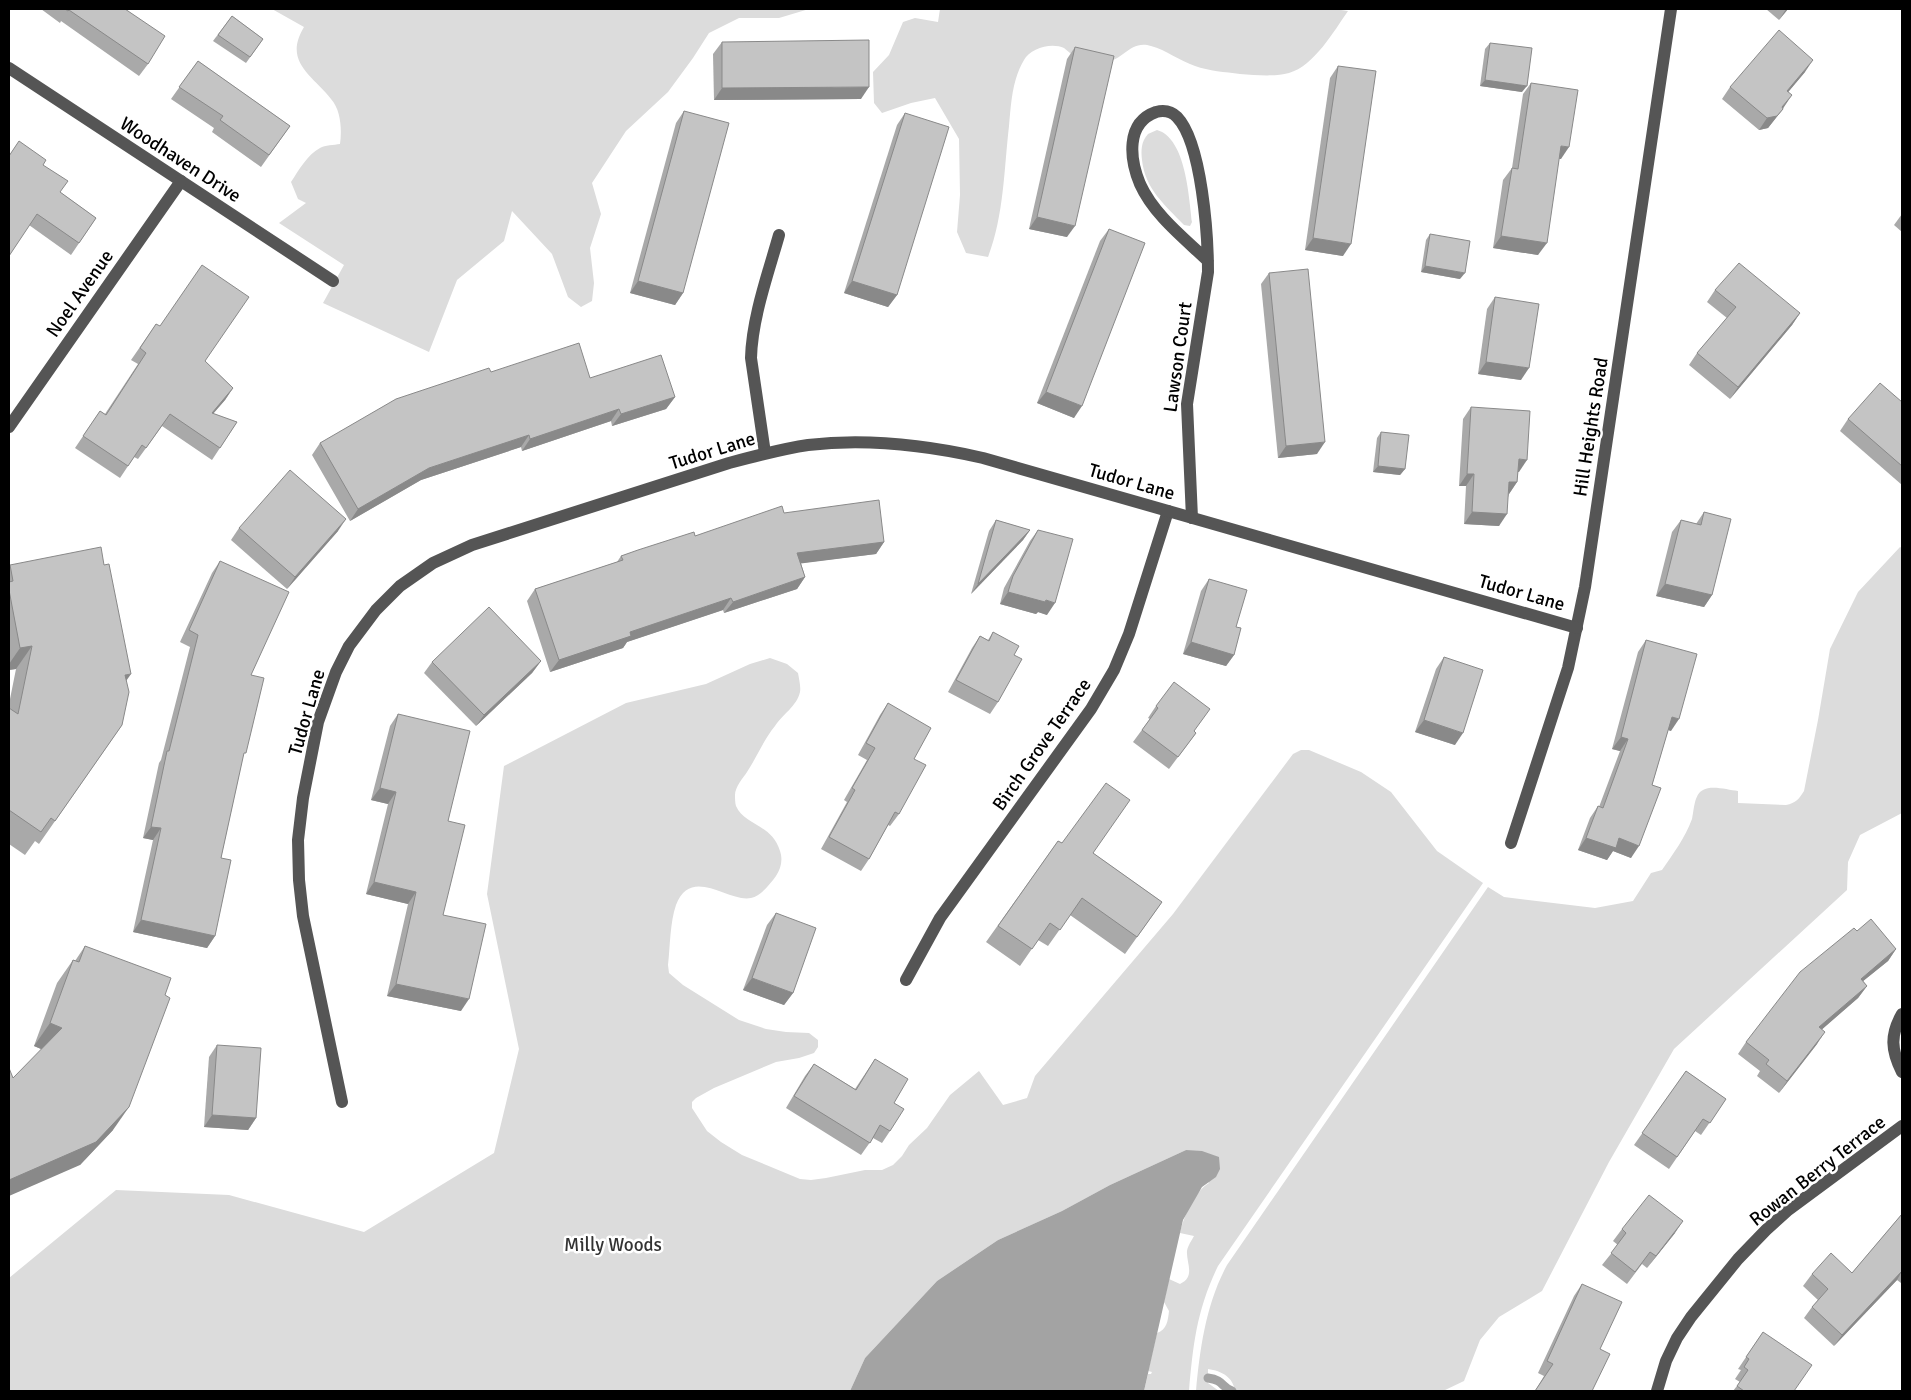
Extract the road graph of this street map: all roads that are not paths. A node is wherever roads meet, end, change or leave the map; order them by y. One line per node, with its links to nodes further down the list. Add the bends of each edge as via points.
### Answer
1 (1671, 9): 11 (street, Hill Heights Road)
2 (9, 68): 3 (street, Woodhaven Drive)
3 (181, 181): 6 (street, Woodhaven Drive); 7 (street, Noel Avenue)
4 (779, 235): 8 (street, via 751,348)
5 (1208, 261): 5 (street, Lawson Court, via 1158,212 1140,185 1131,149 1134,133 1149,115 1168,111 1176,116 1186,132 1204,205); 10 (street, Lawson Court, via 1187,404)
6 (333, 281)
7 (9, 427)
8 (766, 453): 9 (street, Tudor Lane, via 809,445 859,442 942,448); 16 (street, Tudor Lane, via 472,545 433,563 400,586 376,610 349,646 332,680 318,722 298,840 303,916)
9 (1168, 511): 10 (street, Tudor Lane); 13 (street, Birch Grove Terrace, via 1129,634 1114,670 1091,708 940,918)
10 (1192, 518): 11 (street, Tudor Lane)
11 (1577, 628): 12 (street, Hill Heights Road, via 1568,668)
12 (1511, 843)
13 (906, 980)
14 (1902, 1014): 15 (street, via 1892,1041)
15 (1902, 1072)
16 (342, 1102)
17 (1902, 1126): 18 (street, Rowan Berry Terrace, via 1782,1216 1738,1260 1677,1338)
18 (1656, 1391)

